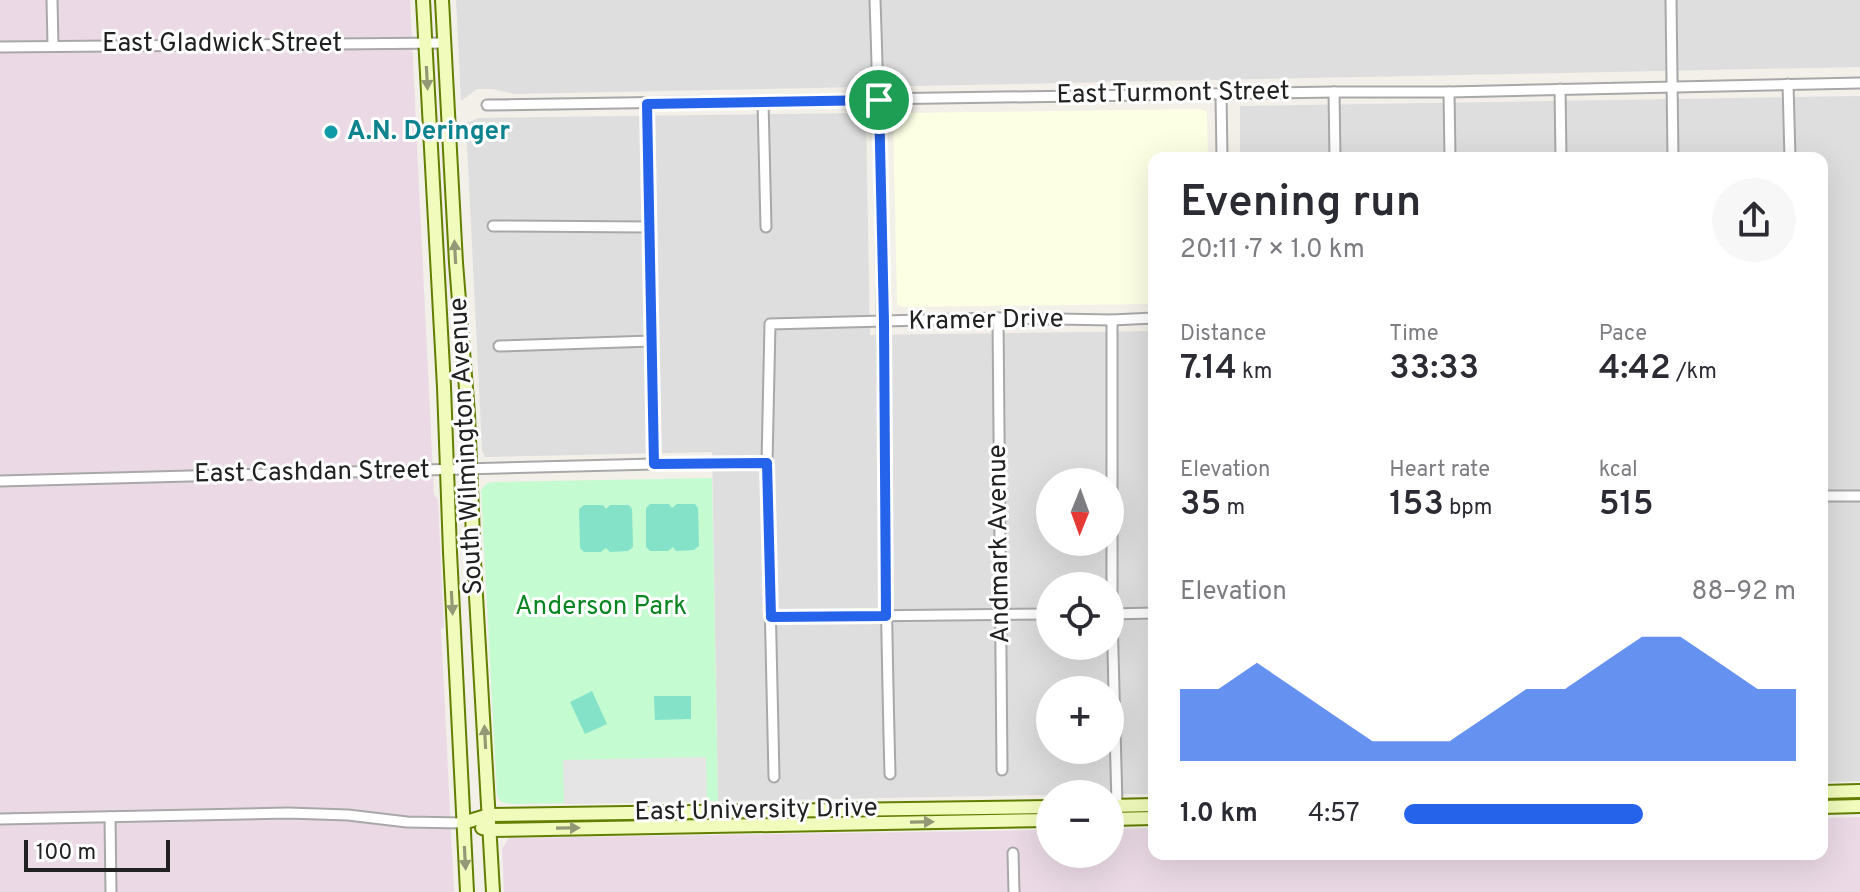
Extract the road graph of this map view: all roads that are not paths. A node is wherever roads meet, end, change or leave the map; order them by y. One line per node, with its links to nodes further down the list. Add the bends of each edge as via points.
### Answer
1 (52, 0): 8 (street)
2 (423, 0): 6 (main road, South Wilmington Avenue)
3 (442, 0): 7 (main road, South Wilmington Avenue)
4 (875, 0): 17 (street)
5 (1671, 0): 12 (street)
6 (425, 43): 7 (street, East Gladwick Street); 8 (street, East Gladwick Street); 39 (main road, South Wilmington Avenue, one-way to 39)
7 (444, 43): 38 (main road, South Wilmington Avenue, one-way to 7)
8 (53, 45): 9 (street, East Gladwick Street)
9 (0, 47)
10 (1860, 83): 11 (street, East Turmont Street)
11 (1788, 84): 12 (street, East Turmont Street); 26 (street)
12 (1671, 86): 13 (street, East Turmont Street); 25 (street)
13 (1560, 89): 15 (street, East Turmont Street); 24 (street)
14 (1334, 92): 15 (street, East Turmont Street); 16 (street, East Turmont Street); 22 (street)
15 (1449, 92): 23 (street)
16 (1221, 94): 17 (street, East Turmont Street); 21 (street)
17 (879, 100): 18 (street, East Turmont Street); 33 (street)
18 (763, 101): 19 (street, East Turmont Street); 29 (street)
19 (647, 104): 20 (street, East Turmont Street); 28 (street)
20 (487, 105)
21 (1222, 152)
22 (1335, 152)
23 (1450, 152)
24 (1561, 152)
25 (1673, 152)
26 (1790, 152)
27 (493, 226): 28 (street)
28 (649, 227): 34 (street)
29 (766, 227)
30 (998, 318): 32 (street, Kramer Drive); 33 (street, Kramer Drive); 45 (street, Andmark Avenue)
31 (1148, 318): 32 (street, Kramer Drive)
32 (1112, 320): 43 (street)
33 (884, 322): 36 (street, Kramer Drive, via 770,324); 48 (street)
34 (652, 341): 35 (street); 37 (street)
35 (499, 346)
36 (767, 463): 37 (street, East Cashdan Street); 49 (street)
37 (654, 464): 38 (street, East Cashdan Street)
38 (471, 469): 39 (street, East Cashdan Street); 63 (main road, South Wilmington Avenue, one-way to 38)
39 (448, 470): 40 (street, East Cashdan Street); 68 (main road, South Wilmington Avenue, one-way to 68)
40 (0, 481)
41 (1828, 496): 42 (street)
42 (1860, 496)
43 (1111, 572)
44 (1148, 613): 47 (street)
45 (1001, 614): 46 (street); 48 (street); 51 (street, Andmark Avenue)
46 (1036, 614)
47 (1124, 614)
48 (886, 616): 49 (street); 52 (street)
49 (771, 617): 53 (street)
50 (1111, 660): 54 (street)
51 (1002, 770)
52 (890, 774)
53 (774, 777)
54 (1113, 780)
55 (1860, 791): 56 (main road)
56 (1828, 792)
57 (1148, 806): 61 (main road)
58 (1860, 806): 60 (main road)
59 (1036, 807): 63 (main road, East University Drive)
60 (1828, 807)
61 (1124, 810)
62 (1124, 814): 65 (main road)
63 (489, 815): 68 (main road, East University Drive); 69 (main road, South Wilmington Avenue)
64 (110, 817): 66 (street, East University Drive); 68 (street, East University Drive, via 288,813); 71 (street)
65 (1148, 817)
66 (0, 819)
67 (1036, 820): 69 (main road, East University Drive, one-way to 67)
68 (463, 823): 69 (main road, East University Drive); 72 (main road, South Wilmington Avenue, one-way to 72)
69 (490, 830): 73 (main road, South Wilmington Avenue)
70 (1013, 853): 74 (street)
71 (111, 892)
72 (467, 892)
73 (493, 892)
74 (1014, 892)

